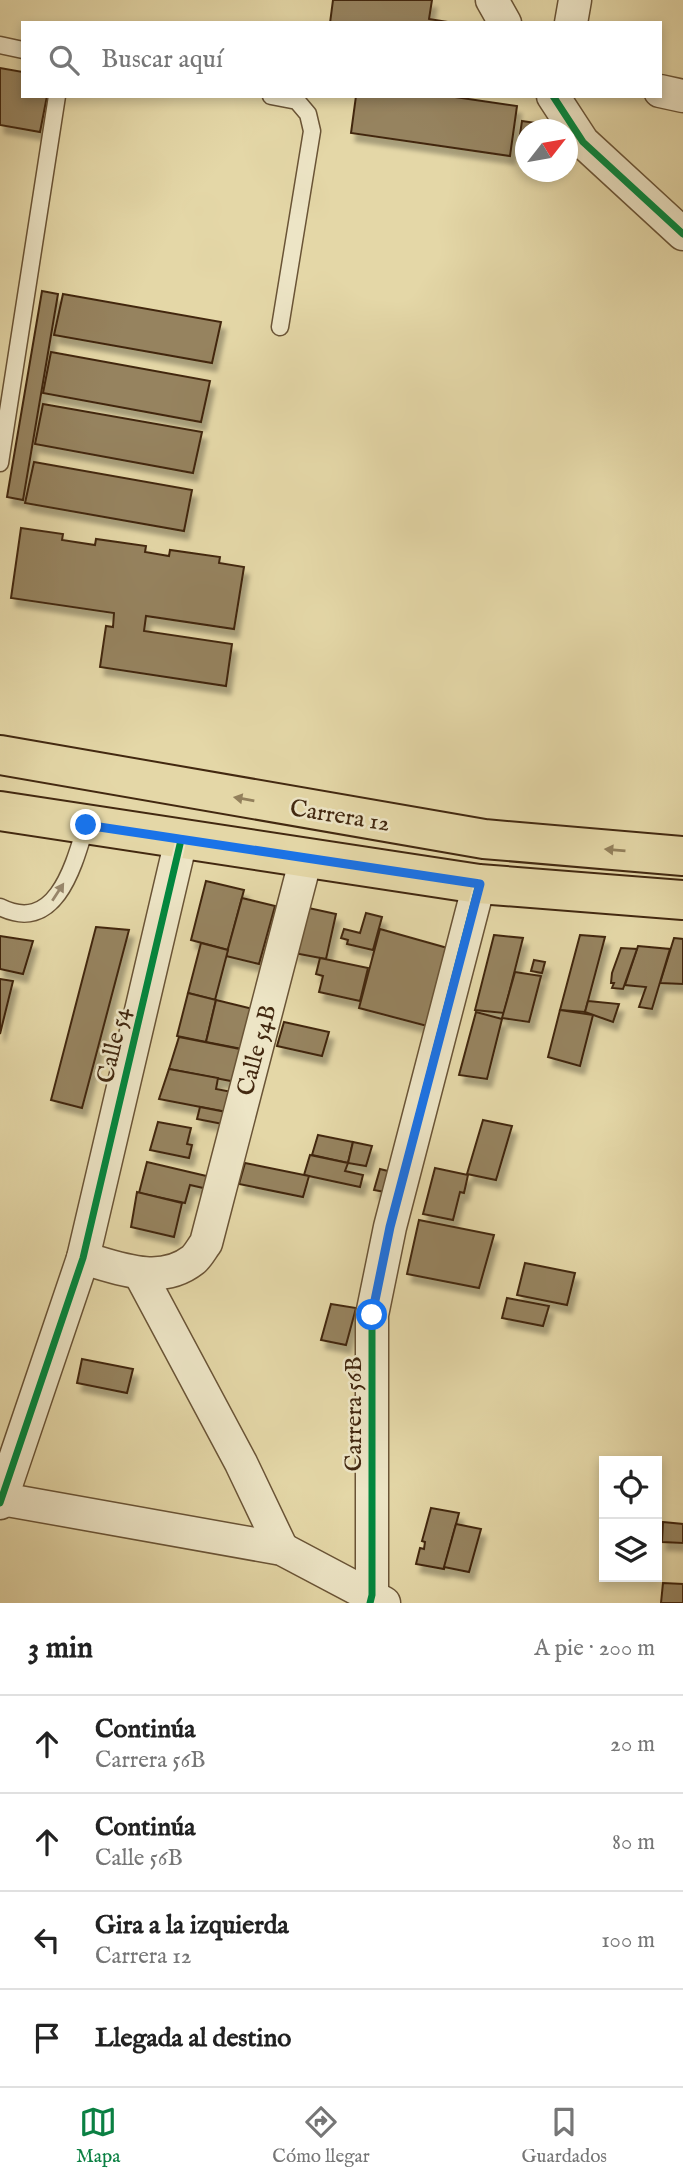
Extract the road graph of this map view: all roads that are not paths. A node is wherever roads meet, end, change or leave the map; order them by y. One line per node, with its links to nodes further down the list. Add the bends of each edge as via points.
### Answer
1 (492, 0): 3 (street)
2 (575, 0): 4 (street)
3 (504, 21)
4 (571, 21)
5 (0, 45): 6 (lane)
6 (21, 50)
7 (662, 91): 8 (street)
8 (683, 96)
9 (57, 98): 14 (lane)
10 (281, 98): 13 (lane, via 297,101 308,114 312,131)
11 (553, 98): 12 (street, via 583,142)
12 (683, 234)
13 (280, 327)
14 (0, 463)
15 (0, 755): 19 (main road, Carrera 12, one-way to 15, via 484,839)
16 (0, 811): 17 (main road, Carrera 12)
17 (86, 825): 18 (main road, Carrera 12); 23 (lane, one-way to 17, via 12,912 37,912 56,899)
18 (181, 839): 20 (main road, Carrera 12); 24 (street, Calle 54)
19 (683, 856)
20 (306, 858): 21 (main road, Carrera 12); 25 (street, Calle 54B, via 206,1242 194,1260 170,1272)
21 (480, 884): 22 (main road, Carrera 12); 28 (street, Carrera 56B, via 390,1227 372,1315)
22 (683, 900)
23 (0, 906)
24 (83, 1258): 25 (street); 26 (street, Calle 54)
25 (139, 1274): 27 (street)
26 (1, 1501): 27 (street)
27 (282, 1549): 28 (street)
28 (375, 1600)

